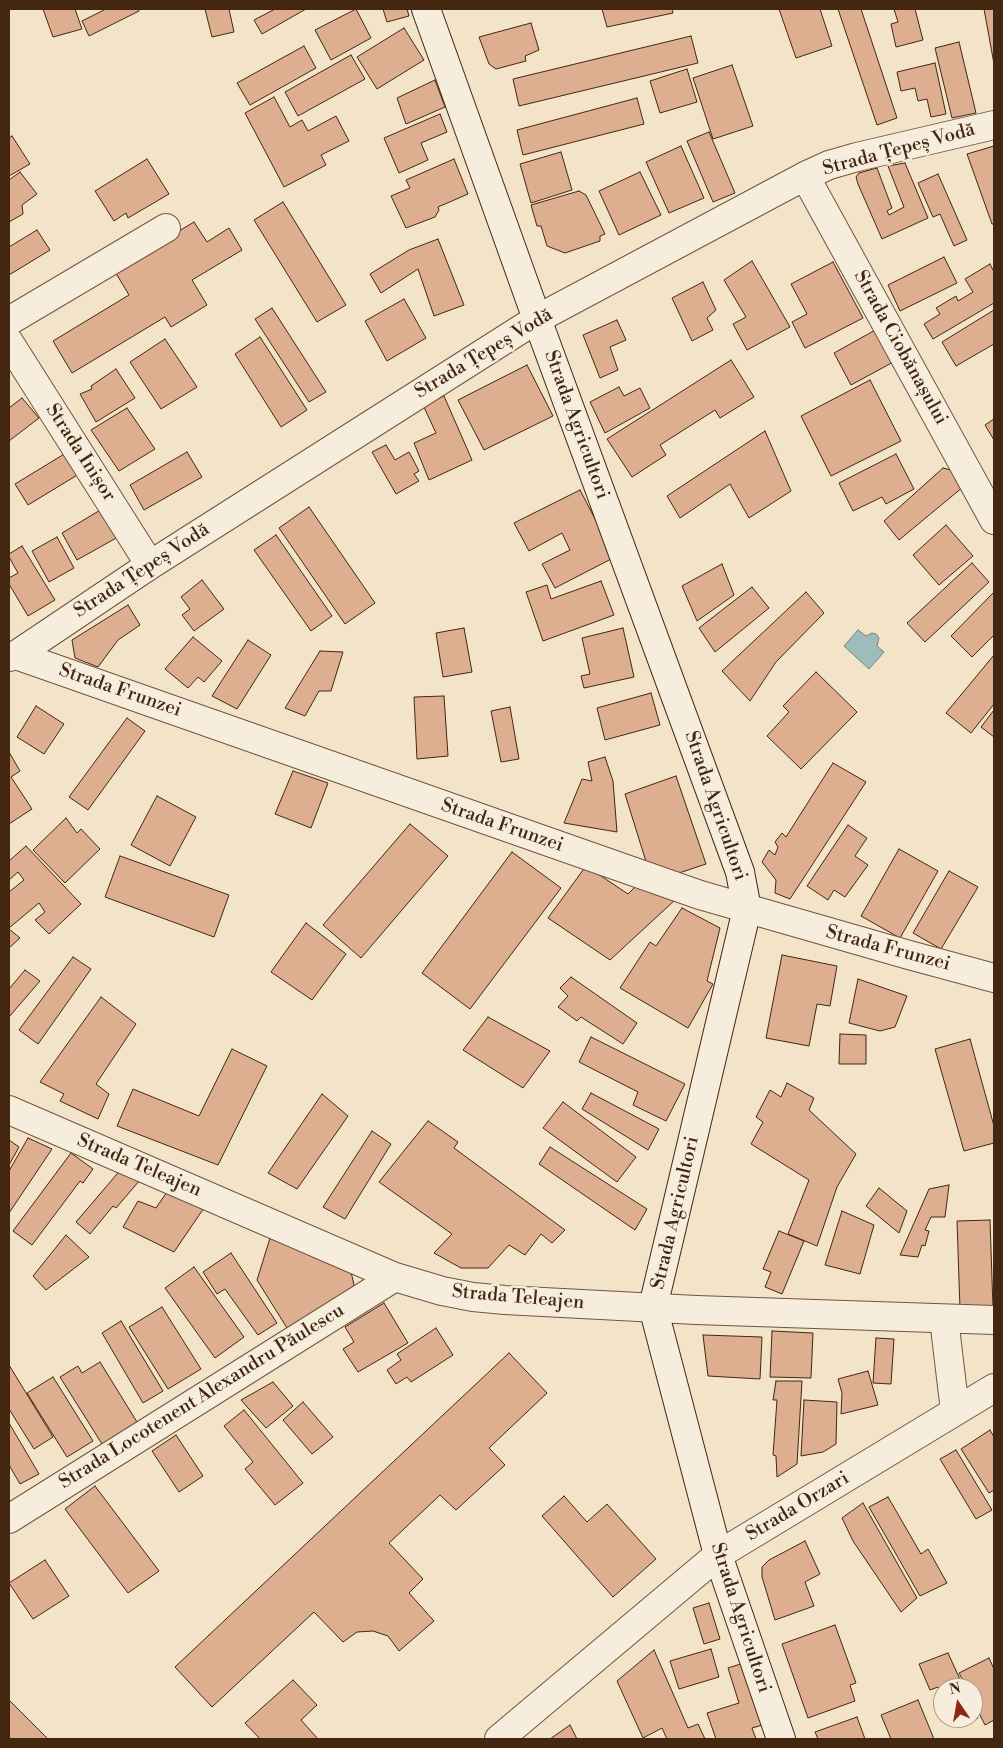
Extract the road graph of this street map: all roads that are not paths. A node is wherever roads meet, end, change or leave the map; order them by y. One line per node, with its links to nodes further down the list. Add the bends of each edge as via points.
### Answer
1 (426, 9): 5 (street, Strada Agricultori)
2 (994, 125): 3 (street, Strada Țepeș Vodă, via 857,157)
3 (805, 176): 5 (street, Strada Țepeș Vodă); 8 (street, Strada Ciobănașului)
4 (166, 228): 6 (street)
5 (537, 319): 9 (street, Strada Țepeș Vodă); 11 (street, Strada Agricultori, via 740,872)
6 (9, 321)
7 (9, 342): 9 (street, Strada Inișor)
8 (994, 520)
9 (150, 564): 10 (street, Strada Țepeș Vodă)
10 (13, 656): 11 (street, Strada Frunzei)
11 (747, 909): 12 (street, Strada Frunzei); 15 (street, Strada Agricultori)
12 (994, 978)
13 (9, 1110): 14 (street, Strada Teleajen)
14 (395, 1277): 15 (street, Strada Teleajen, via 473,1297); 20 (street, Strada Locotenent Alexandru Păulescu)
15 (653, 1307): 16 (street, Strada Teleajen); 21 (street, Strada Agricultori)
16 (944, 1319): 17 (street, Strada Teleajen); 19 (street)
17 (994, 1320)
18 (994, 1388): 19 (street, Strada Orzari)
19 (955, 1411): 21 (street, Strada Orzari)
20 (9, 1519)
21 (718, 1555): 22 (street, Strada Orzari); 23 (street, Strada Agricultori)
22 (499, 1739)
23 (781, 1739)

